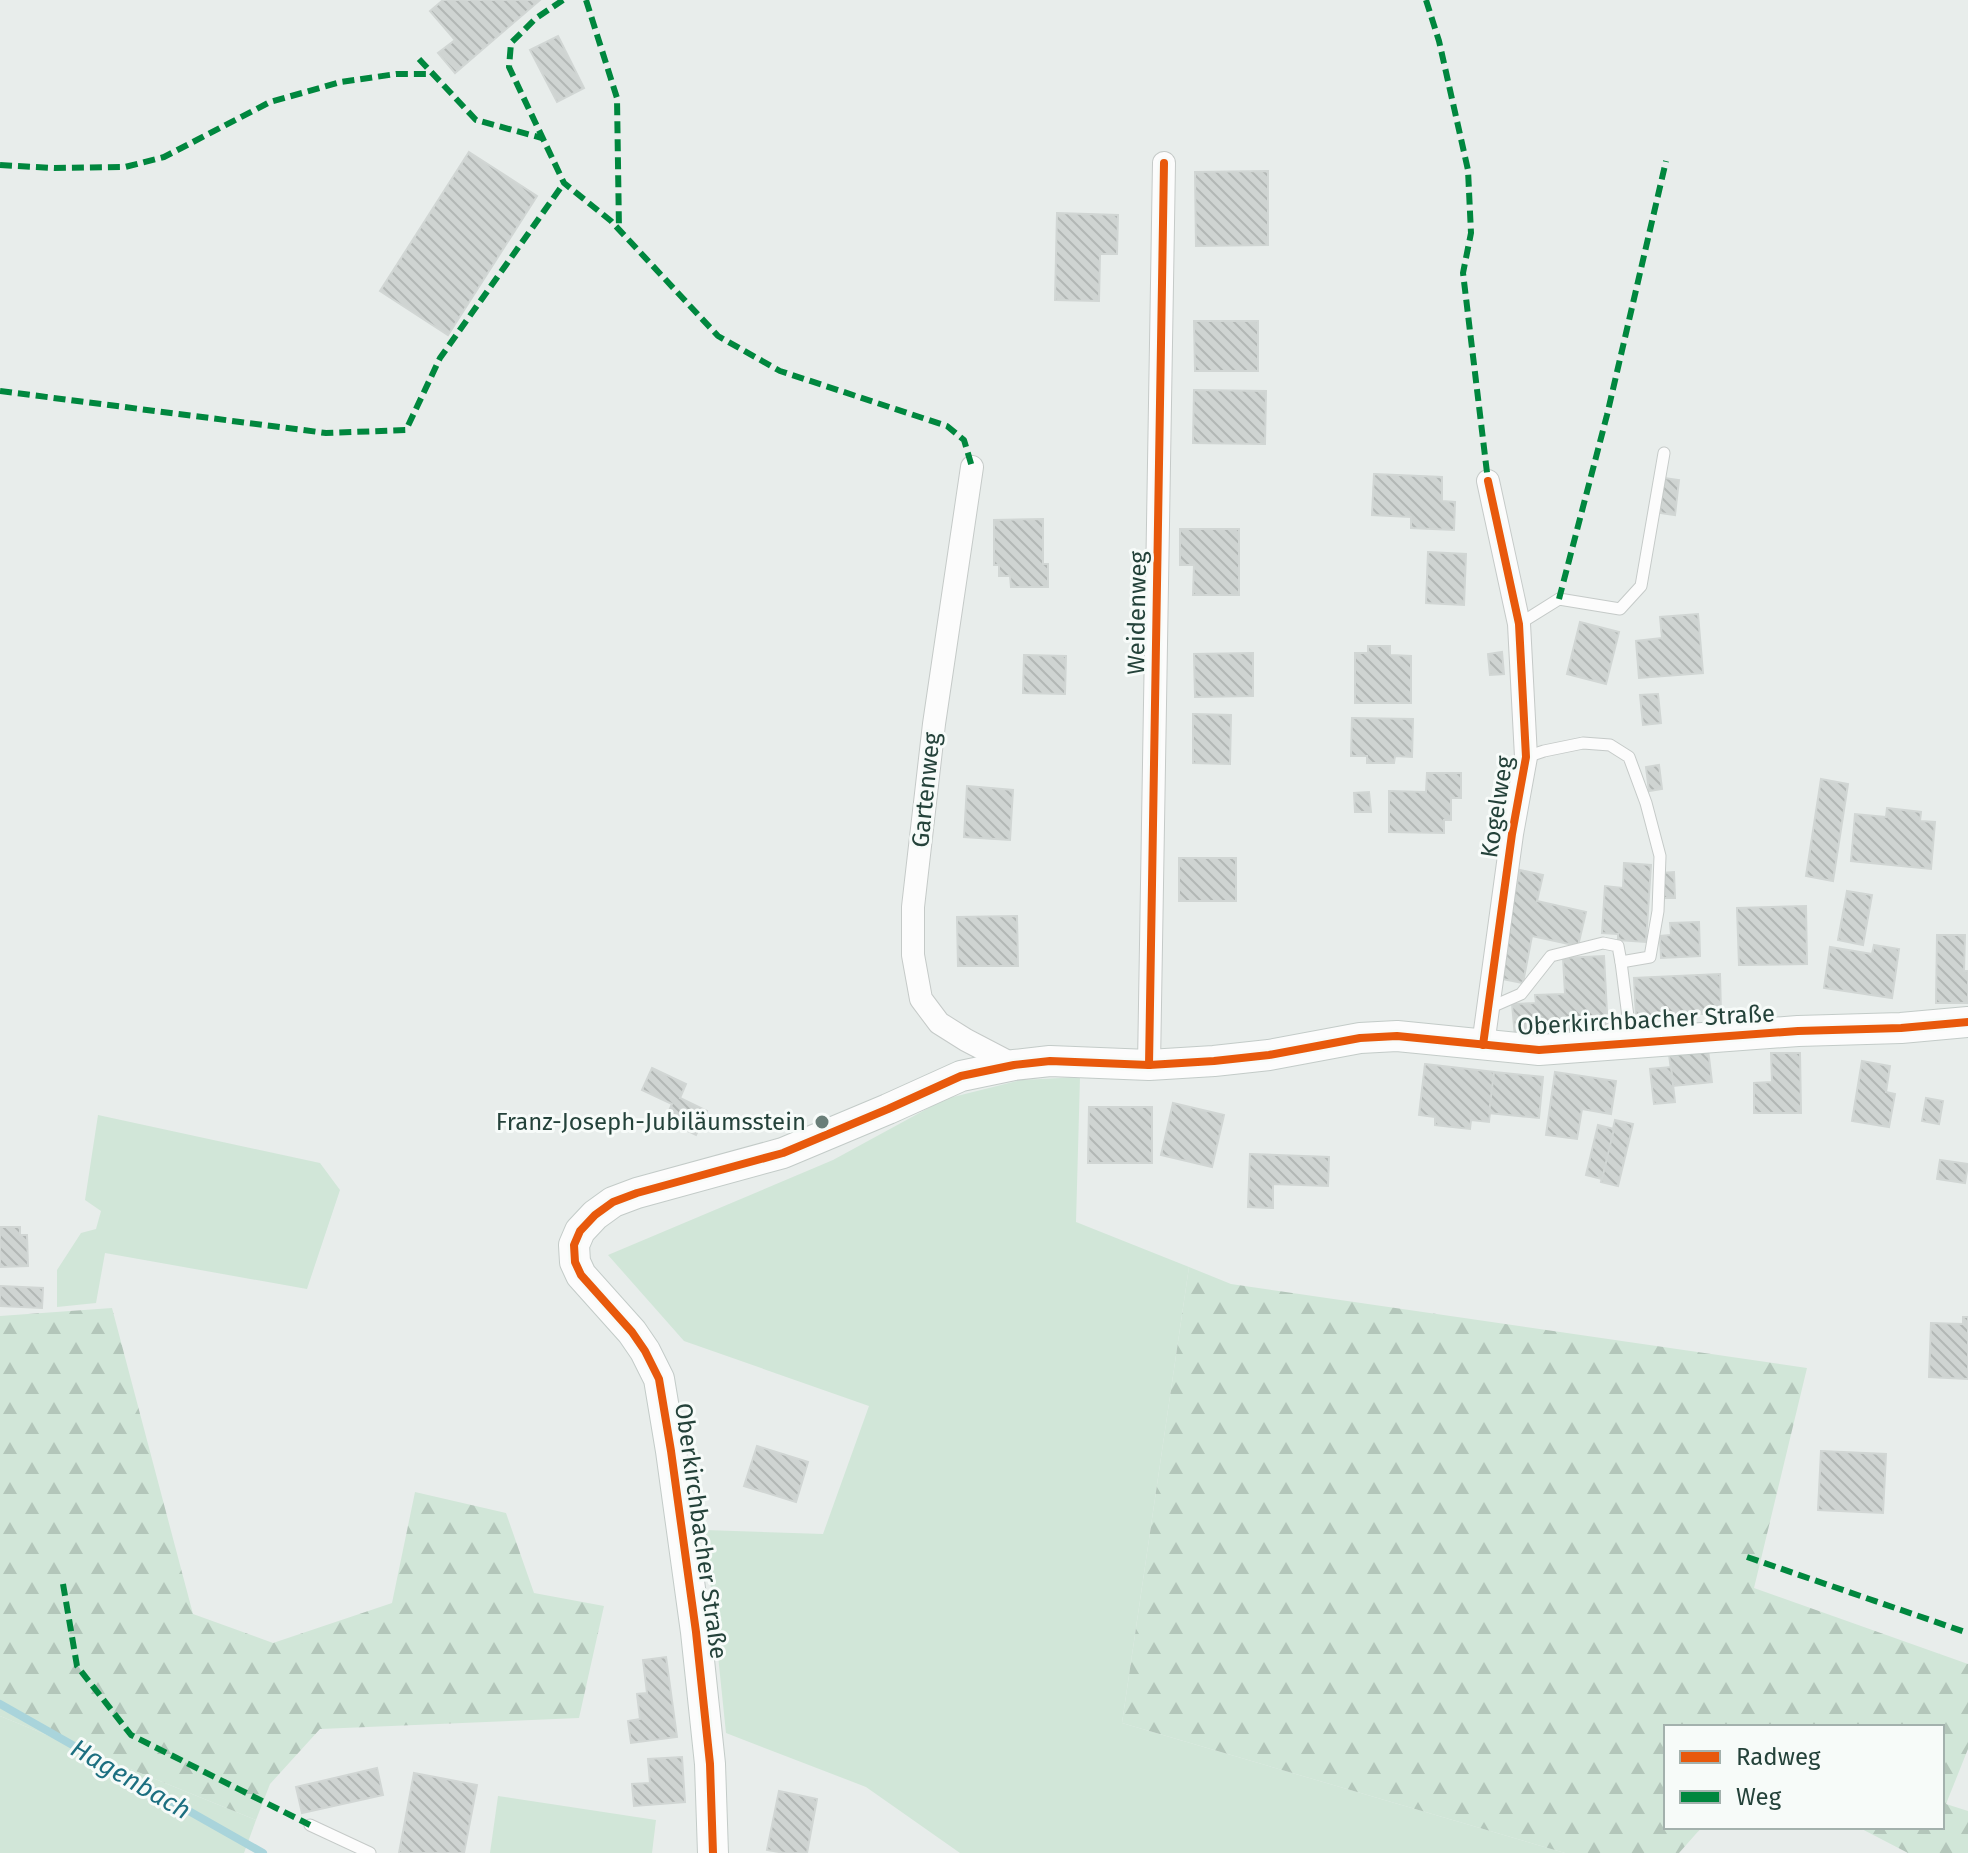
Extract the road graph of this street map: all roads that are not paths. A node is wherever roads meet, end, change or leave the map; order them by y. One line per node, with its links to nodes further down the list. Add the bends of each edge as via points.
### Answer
1 (1164, 163): 13 (street, Weidenweg)
2 (1664, 453): 5 (lane, via 1641,586 1620,609 1559,599)
3 (972, 467): 12 (street, Gartenweg, via 934,724 913,907 913,955 921,999 939,1023)
4 (1488, 481): 5 (street, Kogelweg)
5 (1519, 624): 6 (street, Kogelweg)
6 (1526, 757): 7 (lane, via 1583,743 1610,745 1629,757 1660,856 1650,957); 8 (street, Kogelweg)
7 (1621, 962): 8 (lane, via 1618,946 1603,943 1551,956 1521,994); 11 (lane)
8 (1488, 1008): 10 (street, Kogelweg)
9 (1968, 1022): 11 (street, Oberkirchbacher Straße)
10 (1483, 1045): 11 (street, Oberkirchbacher Straße, via 1539,1050); 13 (street, Oberkirchbacher Straße, via 1360,1038 1269,1055)
11 (1632, 1045)
12 (1014, 1065): 13 (street, Oberkirchbacher Straße); 16 (street, Oberkirchbacher Straße, via 961,1076 783,1153 613,1202 580,1231 574,1245 581,1275 632,1332 659,1379 696,1632)
13 (1149, 1065)
14 (310, 1825): 15 (lane)
15 (370, 1853)
16 (713, 1853)

